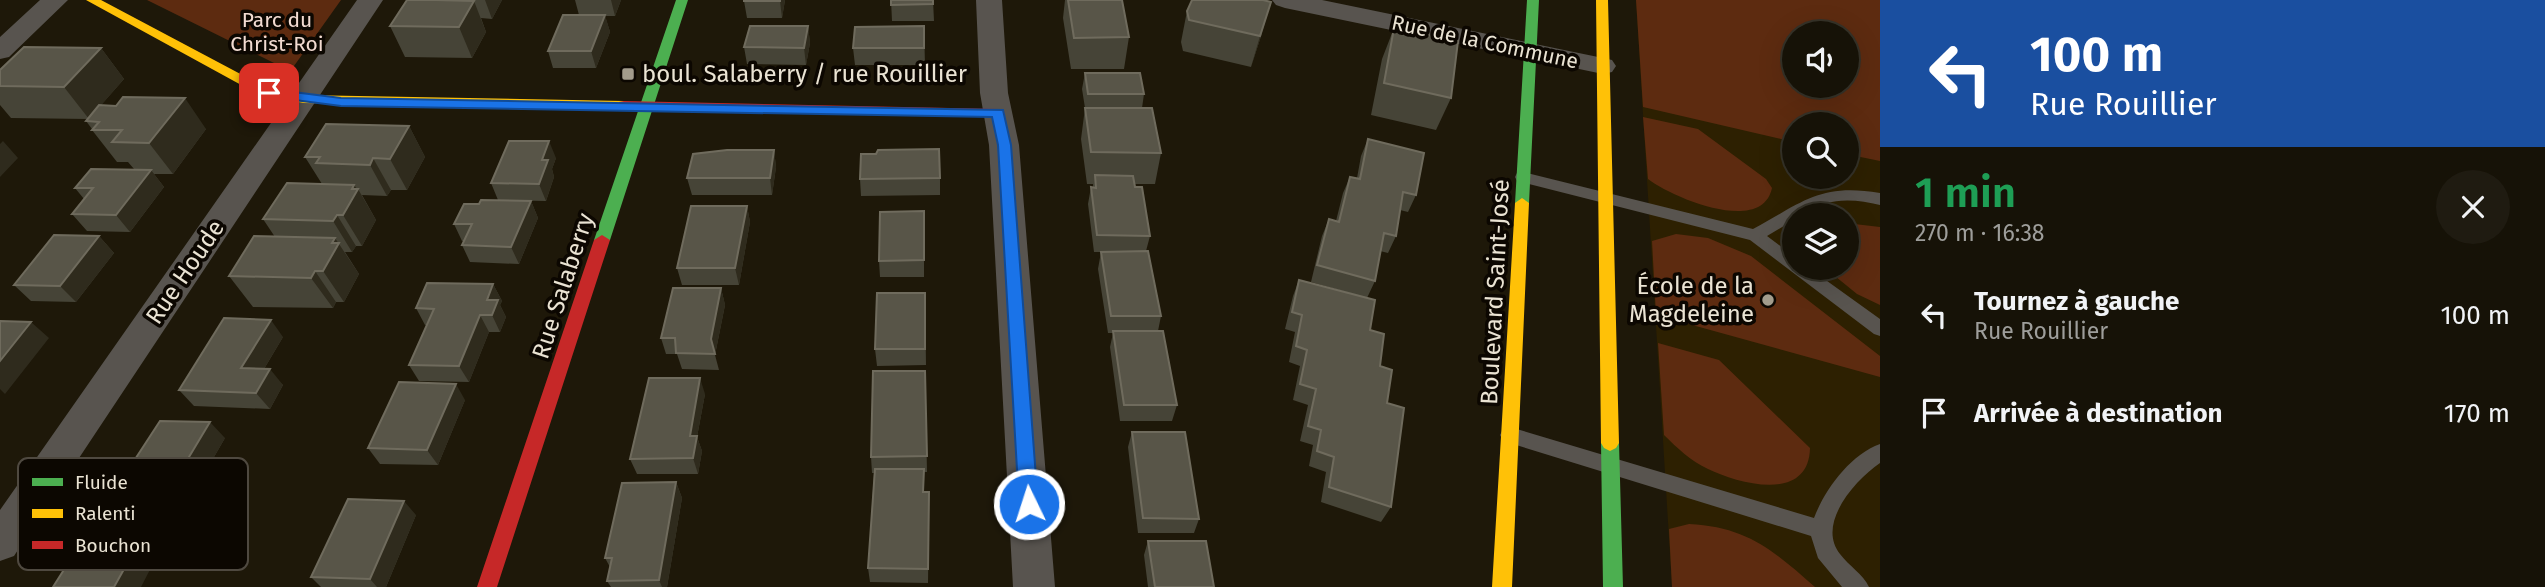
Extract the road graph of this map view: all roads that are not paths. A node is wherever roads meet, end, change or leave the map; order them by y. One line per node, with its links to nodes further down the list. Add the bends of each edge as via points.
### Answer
1 (55, 0): 9 (street)
2 (92, 0): 12 (street, via 259,89)
3 (370, 0): 12 (street, Rue Houde)
4 (682, 0): 13 (street, Rue Salaberry)
5 (989, 0): 14 (street)
6 (1285, 0): 10 (street, Rue de la Commune)
7 (1533, 0): 10 (street, Boulevard Saint-José)
8 (1602, 0): 11 (street)
9 (0, 51)
10 (1530, 52): 11 (street, Rue de la Commune); 15 (street, Boulevard Saint-José)
11 (1603, 66): 16 (street)
12 (303, 99): 13 (street); 24 (street, Rue Houde)
13 (647, 107): 14 (street); 29 (street, Rue Salaberry)
14 (998, 113): 30 (street, via 1004,145)
15 (1523, 177): 16 (lane); 22 (street, Boulevard Saint-José)
16 (1605, 196): 18 (lane); 25 (street)
17 (1880, 198): 18 (lane, via 1850,192 1827,195)
18 (1755, 235): 19 (lane)
19 (1782, 257)
20 (1813, 280): 21 (lane)
21 (1880, 329)
22 (1510, 435): 25 (lane); 31 (street, Boulevard Saint-José)
23 (1880, 453): 27 (lane, via 1865,460 1835,498)
24 (58, 458)
25 (1609, 465): 27 (lane); 32 (street)
26 (18, 517): 28 (street, Rue Houde)
27 (1820, 529): 33 (lane, via 1827,554)
28 (0, 543)
29 (487, 587)
30 (1034, 587)
31 (1502, 587)
32 (1613, 587)
33 (1857, 587)

